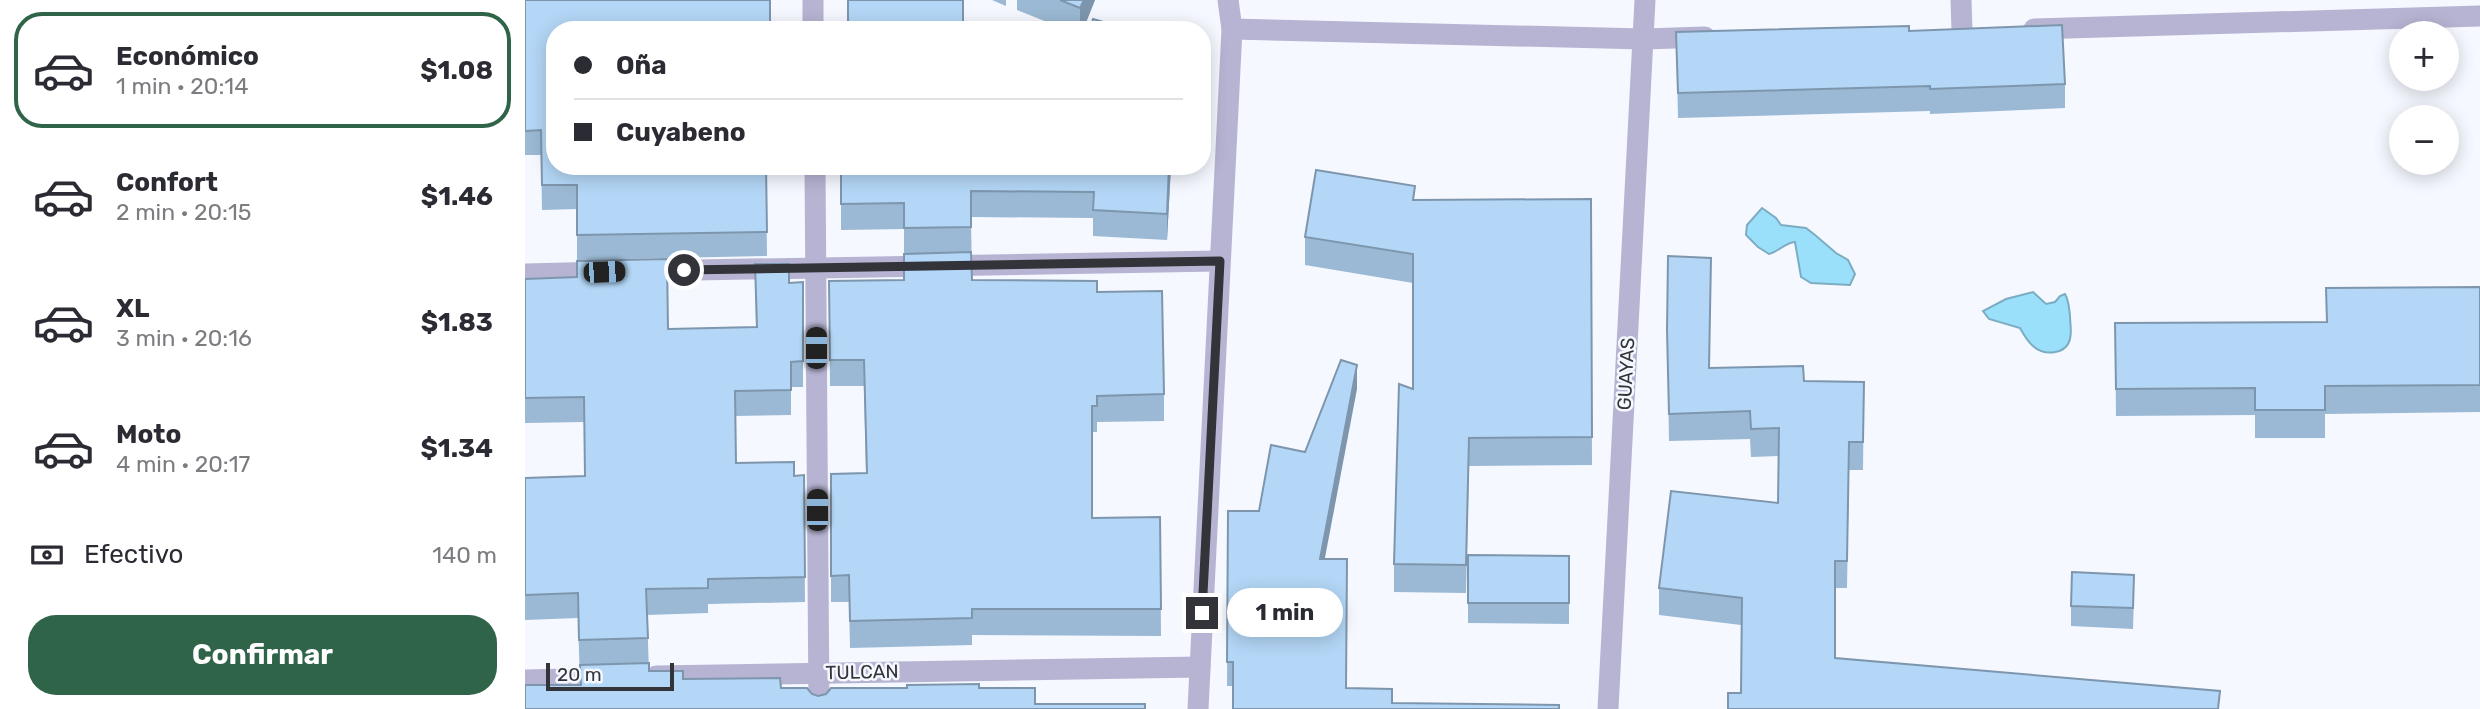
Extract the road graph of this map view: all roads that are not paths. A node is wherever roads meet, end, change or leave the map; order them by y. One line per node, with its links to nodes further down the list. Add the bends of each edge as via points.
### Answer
1 (813, 0): 6 (street)
2 (1229, 0): 7 (street)
3 (1645, 0): 11 (street, GUAYAS)
4 (1961, 0): 9 (street, via 1955,31)
5 (2480, 16): 8 (street)
6 (813, 21)
7 (1231, 29): 11 (street); 13 (street)
8 (2016, 29)
9 (1989, 30)
10 (1727, 37): 11 (street)
11 (1644, 39): 21 (street, GUAYAS)
12 (815, 175): 14 (street)
13 (1220, 261): 14 (street); 16 (street)
14 (816, 267): 15 (street); 17 (street)
15 (525, 274)
16 (1200, 667): 17 (street, TULCAN); 20 (street)
17 (819, 672): 18 (street, TULCAN); 19 (street)
18 (525, 680)
19 (819, 709)
20 (1198, 709)
21 (1608, 709)

